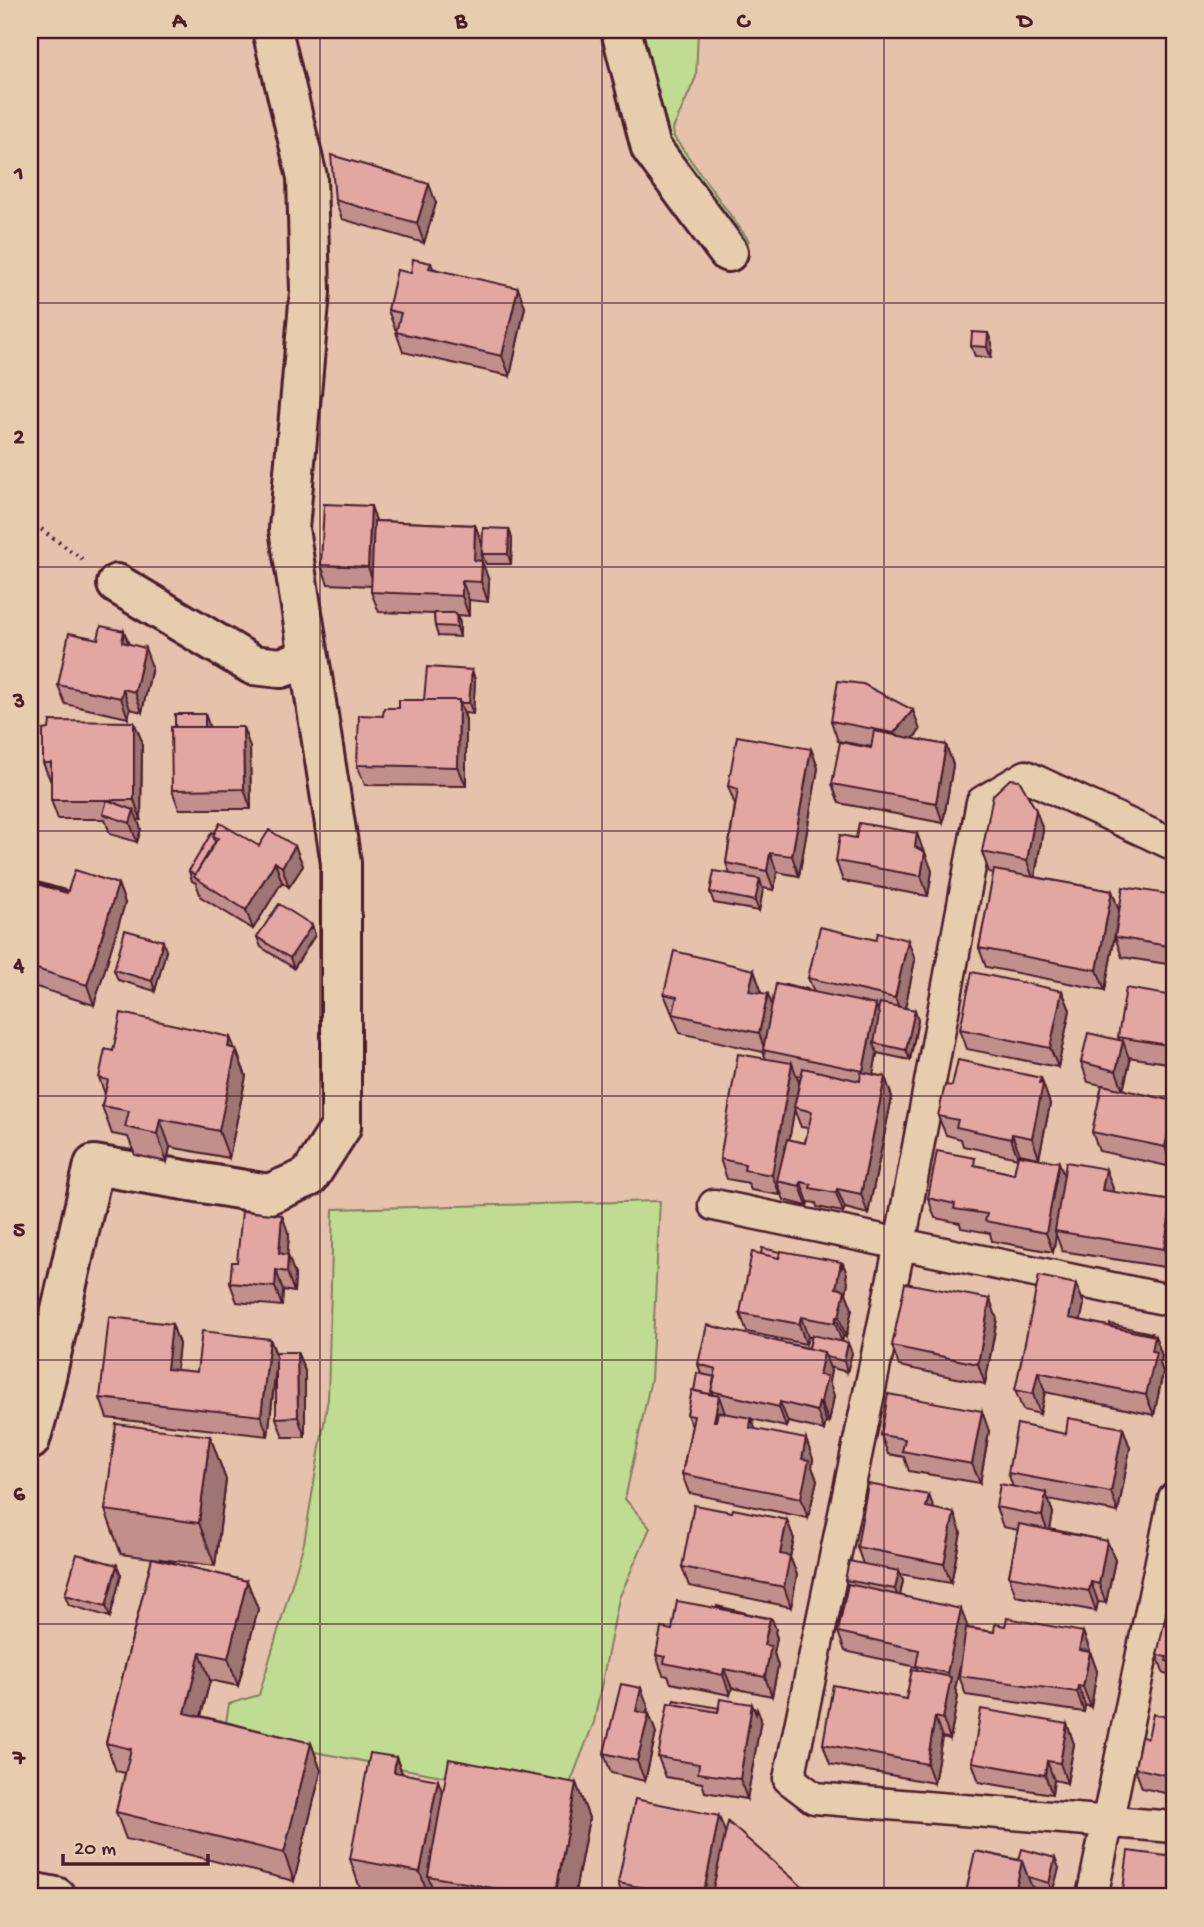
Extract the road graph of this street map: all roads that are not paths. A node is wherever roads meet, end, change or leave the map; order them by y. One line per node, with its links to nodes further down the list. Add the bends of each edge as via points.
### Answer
1 (272, 30): 5 (street, via 307,177 310,292 289,529)
2 (621, 30): 3 (street, via 652,148)
3 (728, 252)
4 (117, 584): 5 (street, via 253,665 281,667)
5 (308, 658): 10 (street, via 341,863 341,1127 309,1177 269,1194 94,1165)
6 (1174, 845): 8 (lane, via 1026,776 982,802)
7 (713, 1205): 8 (lane)
8 (900, 1244): 9 (lane); 12 (lane, via 789,1779 814,1798)
9 (1174, 1301)
10 (30, 1440)
11 (1174, 1498): 12 (lane)
12 (1109, 1822): 13 (lane); 16 (lane)
13 (1174, 1827)
14 (30, 1892): 15 (street)
15 (56, 1897)
16 (1092, 1897)

